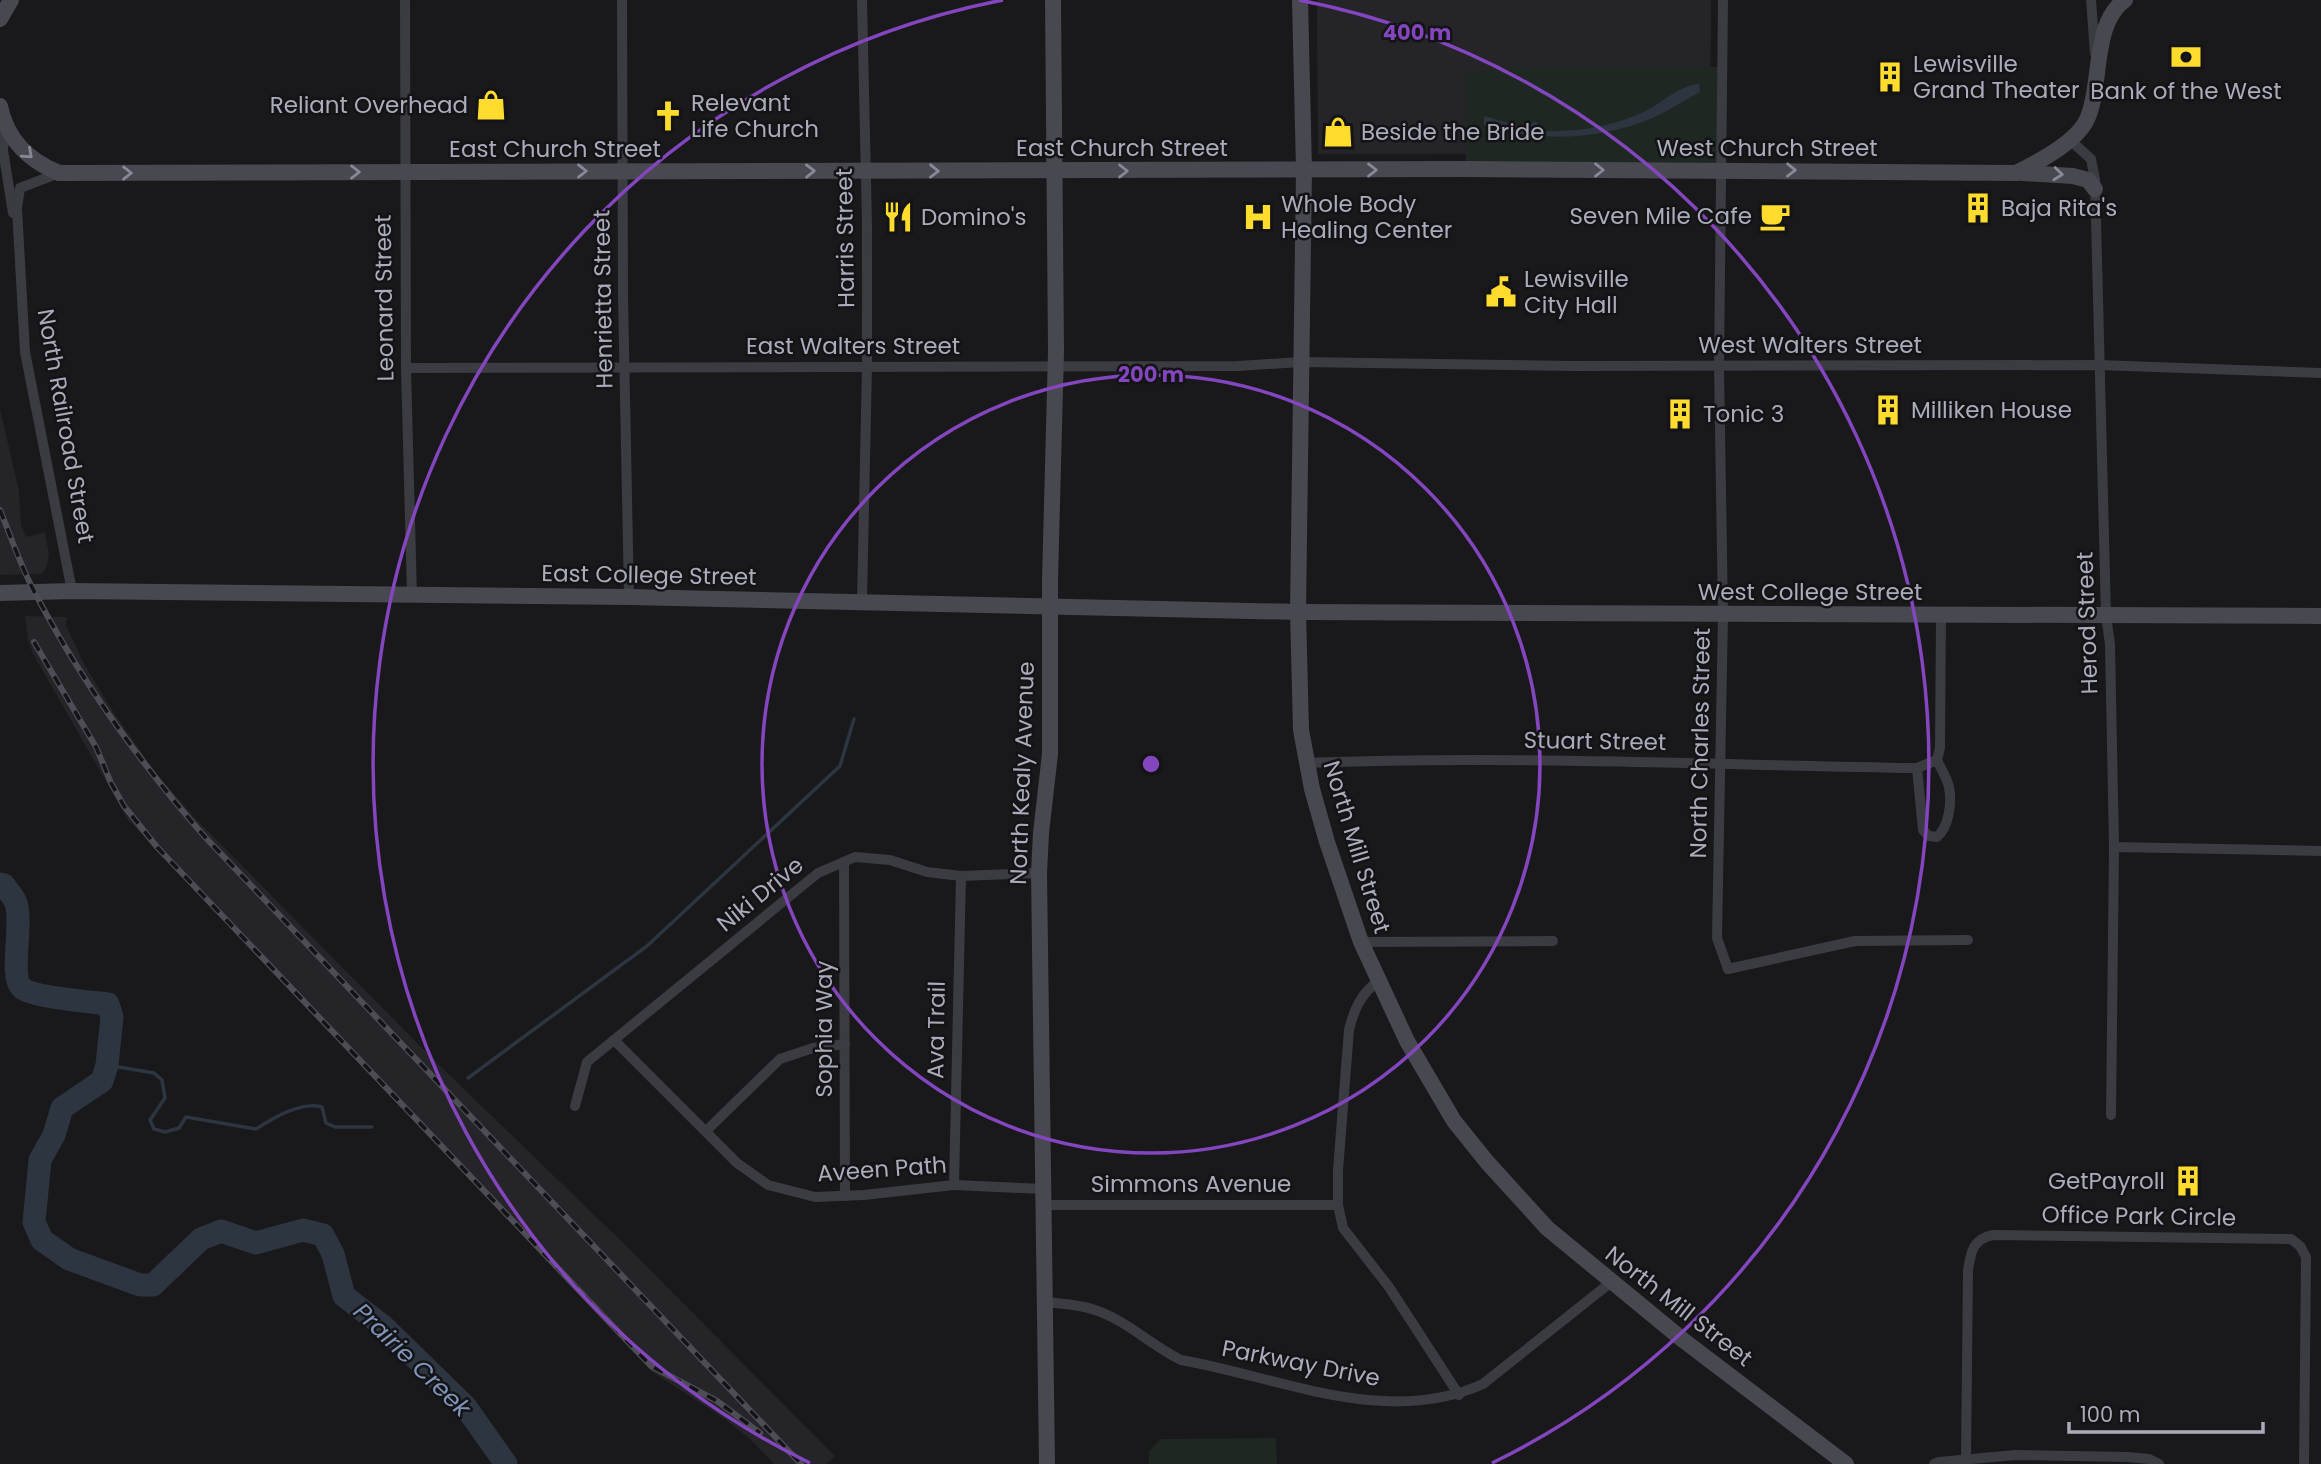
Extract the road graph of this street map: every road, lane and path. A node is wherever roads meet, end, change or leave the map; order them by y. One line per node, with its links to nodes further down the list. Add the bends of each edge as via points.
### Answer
1 (11, 0): 10 (main road)
2 (405, 0): 19 (street, Leonard Street)
3 (622, 0): 18 (street, Henrietta Street)
4 (862, 0): 15 (street, Harris Street)
5 (1053, 0): 20 (main road, North Kealy Avenue)
6 (1300, 0): 16 (main road, North Mill Street)
7 (1723, 0): 17 (street, North Charles Street)
8 (2091, 0): 11 (street)
9 (2123, 1): 11 (main road, West Church Street, via 2103,35)
10 (0, 19)
11 (2096, 76): 14 (main road, West Church Street, via 2088,119)
12 (0, 106): 13 (main road, North Railroad Street)
13 (5, 127): 21 (main road, North Railroad Street, one-way to 21, via 40,165); 24 (street, North Railroad Street, via 3,150)
14 (2070, 140): 22 (main road, West Church Street); 23 (street, Herod Street, via 2091,159)
15 (865, 170): 18 (main road, East Church Street, one-way to 15); 20 (main road, East Church Street, one-way to 20); 27 (street, Harris Street)
16 (1304, 170): 17 (main road, West Church Street, one-way to 17); 20 (main road, East Church Street, one-way to 16); 25 (main road, North Mill Street)
17 (1723, 170): 22 (main road, West Church Street, one-way to 22); 29 (street, North Charles Street)
18 (622, 171): 19 (main road, East Church Street, one-way to 18); 30 (street, Henrietta Street)
19 (404, 172): 21 (main road, East Church Street, one-way to 19); 31 (street, Leonard Street)
20 (1054, 172): 28 (main road, North Kealy Avenue)
21 (59, 173): 24 (street, North Railroad Street, via 20,188)
22 (2016, 173): 23 (main road, one-way to 23, via 2073,176 2088,180)
23 (2095, 189): 26 (street, Herod Street)
24 (17, 226): 33 (street, North Railroad Street, via 25,352)
25 (1300, 362): 28 (street, East Walters Street); 29 (street, West Walters Street); 39 (main road, North Mill Street)
26 (2099, 365): 29 (street, West Walters Street); 32 (street, West Walters Street); 42 (street, Herod Street)
27 (867, 366): 28 (street, East Walters Street); 30 (street, East Walters Street); 37 (street, Harris Street)
28 (1054, 366): 38 (main road, North Kealy Avenue)
29 (1719, 366): 40 (street, North Charles Street)
30 (626, 367): 31 (street, East Walters Street); 36 (street, Henrietta Street)
31 (406, 368): 35 (street, Leonard Street)
32 (2321, 373)
33 (72, 591): 34 (main road, East College Street); 35 (main road, East College Street)
34 (0, 593)
35 (412, 596): 36 (main road, East College Street)
36 (629, 597): 37 (main road, East College Street)
37 (862, 601): 38 (main road, East College Street)
38 (1050, 605): 39 (main road, East College Street); 51 (main road, North Kealy Avenue, via 1050,754)
39 (1298, 612): 40 (main road, West College Street); 45 (main road, North Mill Street, via 1301,730)
40 (1723, 614): 41 (main road, West College Street); 46 (street, North Charles Street)
41 (1941, 616): 42 (main road, West College Street); 44 (street)
42 (2106, 616): 43 (main road, West College Street); 48 (street, Herod Street)
43 (2321, 616)
44 (1937, 760): 47 (street, Stuart Street); 47 (street, via 1950,795 1947,822 1937,837 1923,830)
45 (1307, 763): 46 (street, Stuart Street); 55 (main road, North Mill Street, via 1327,842)
46 (1721, 765): 47 (street, Stuart Street); 53 (street, North Charles Street, via 1717,938 1728,970 1855,941)
47 (1917, 768)
48 (2114, 847): 49 (street); 60 (street, Herod Street)
49 (2321, 851)
50 (844, 862): 52 (street, Niki Drive, via 855,857 890,860 927,872); 57 (street, Niki Drive, via 818,873); 58 (street, Sophia Way)
51 (1039, 873): 52 (street, Niki Drive); 64 (main road, North Kealy Avenue)
52 (961, 876): 62 (street, Ava Trail)
53 (1968, 940)
54 (1553, 941): 55 (street)
55 (1361, 942): 56 (main road, North Mill Street)
56 (1378, 981): 65 (street, via 1365,991 1349,1030); 66 (main road, North Mill Street, via 1454,1121 1546,1228)
57 (614, 1040): 59 (street, Niki Drive, via 587,1062); 61 (street, Aveen Path)
58 (845, 1044): 61 (street, via 780,1059); 63 (street, Sophia Way)
59 (575, 1105)
60 (2111, 1115)
61 (706, 1131): 63 (street, Aveen Path, via 737,1163 768,1185 815,1197)
62 (954, 1185): 63 (street, Aveen Path); 64 (street, Aveen Path)
63 (845, 1196)
64 (1043, 1197): 65 (street, Simmons Avenue); 67 (main road, North Kealy Avenue)
65 (1338, 1205): 68 (street, via 1343,1228)
66 (1610, 1283): 68 (street, Parkway Drive, via 1483,1384); 71 (main road, North Mill Street)
67 (1045, 1302): 68 (street, Parkway Drive, via 1098,1310 1181,1360 1339,1397 1425,1401); 70 (main road, North Kealy Avenue)
68 (1459, 1395)
69 (1966, 1460): 72 (street); 73 (street, via 2015,1455 2128,1457); 74 (street, Office Park Circle, via 1968,1270 1972,1248 1982,1237 1993,1235 2291,1240 2300,1246 2306,1257)
70 (1047, 1464)
71 (1846, 1464)
72 (1934, 1464)
73 (2160, 1464)
74 (2304, 1464)

